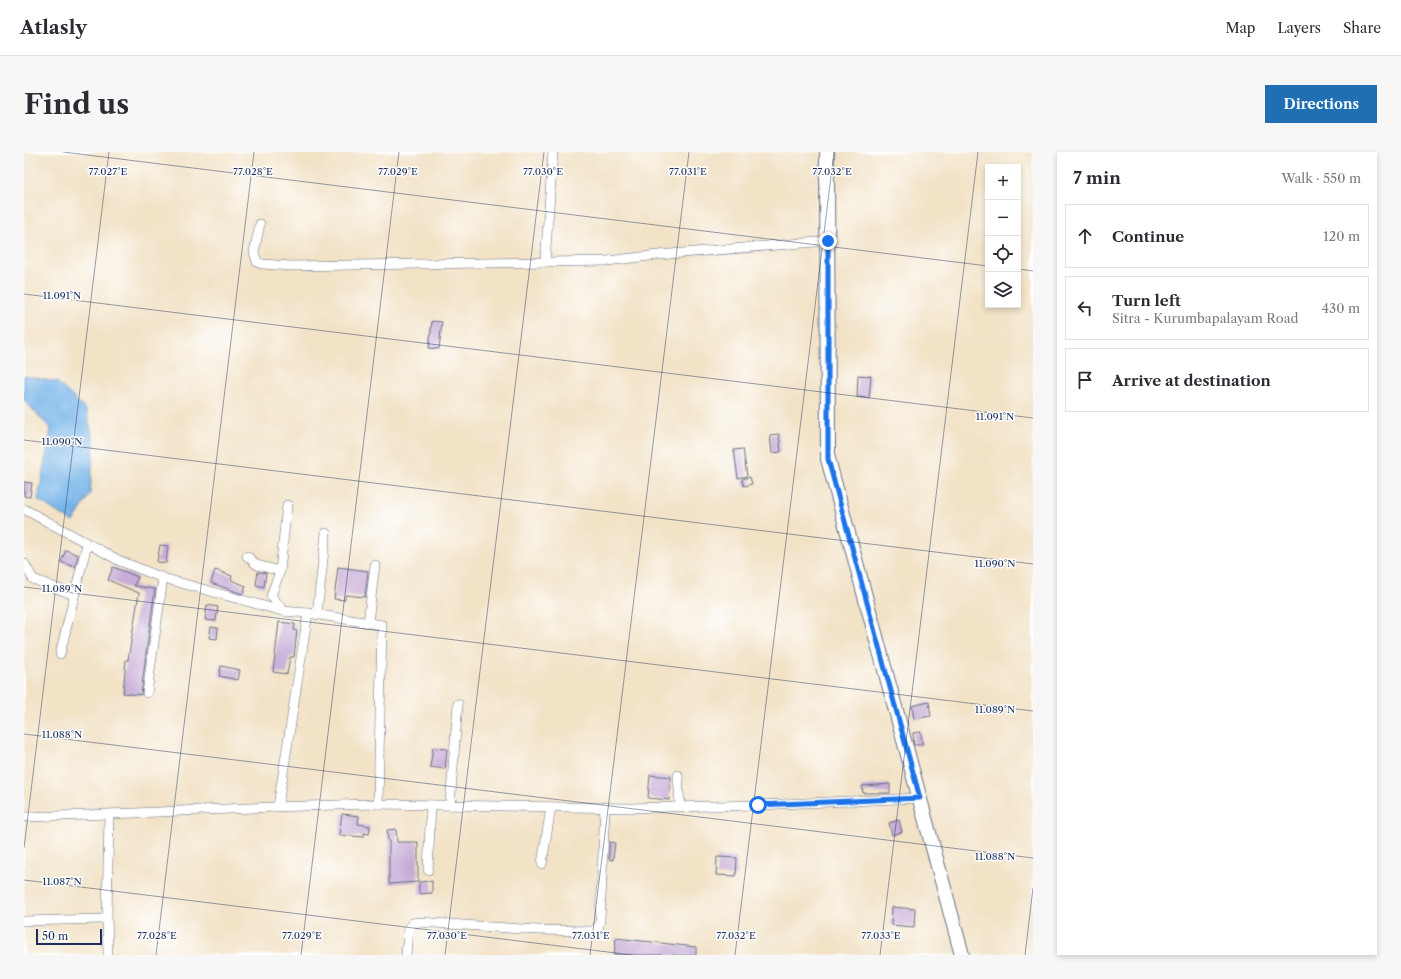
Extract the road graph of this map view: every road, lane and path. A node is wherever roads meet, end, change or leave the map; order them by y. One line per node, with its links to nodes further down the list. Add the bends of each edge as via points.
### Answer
1 (553, 152): 5 (street)
2 (827, 152): 4 (main road)
3 (260, 224): 5 (street, via 254,252 257,262 262,264 291,266)
4 (828, 241): 5 (street, via 607,261); 23 (main road, via 828,459)
5 (545, 262)
6 (287, 505): 13 (street)
7 (24, 509): 9 (street)
8 (326, 533): 17 (street)
9 (87, 544): 14 (street, via 120,562); 15 (street)
10 (247, 556): 13 (street, via 257,565)
11 (24, 563): 15 (street, via 33,579)
12 (375, 565): 18 (street)
13 (280, 572): 16 (street, via 271,596)
14 (163, 578): 16 (street); 20 (street)
15 (74, 595): 19 (street)
16 (284, 611): 17 (street)
17 (312, 614): 18 (street); 27 (street)
18 (368, 622): 24 (street, via 382,625)
19 (60, 654)
20 (147, 693)
21 (458, 704): 26 (street)
22 (678, 775): 30 (street)
23 (920, 798): 30 (street); 39 (main road)
24 (378, 804): 25 (street); 27 (street)
25 (431, 805): 26 (street); 34 (street)
26 (450, 805): 28 (street)
27 (278, 806): 31 (street)
28 (551, 806): 29 (street); 33 (street)
29 (605, 807): 30 (street); 38 (street, via 600,920 594,931 419,922 412,923 408,930)
30 (680, 807)
31 (109, 815): 32 (street); 35 (street)
32 (24, 816)
33 (542, 864)
34 (428, 870)
35 (107, 916): 36 (street, via 102,919); 37 (street)
36 (24, 921)
37 (108, 955)
38 (406, 955)
39 (962, 955)

